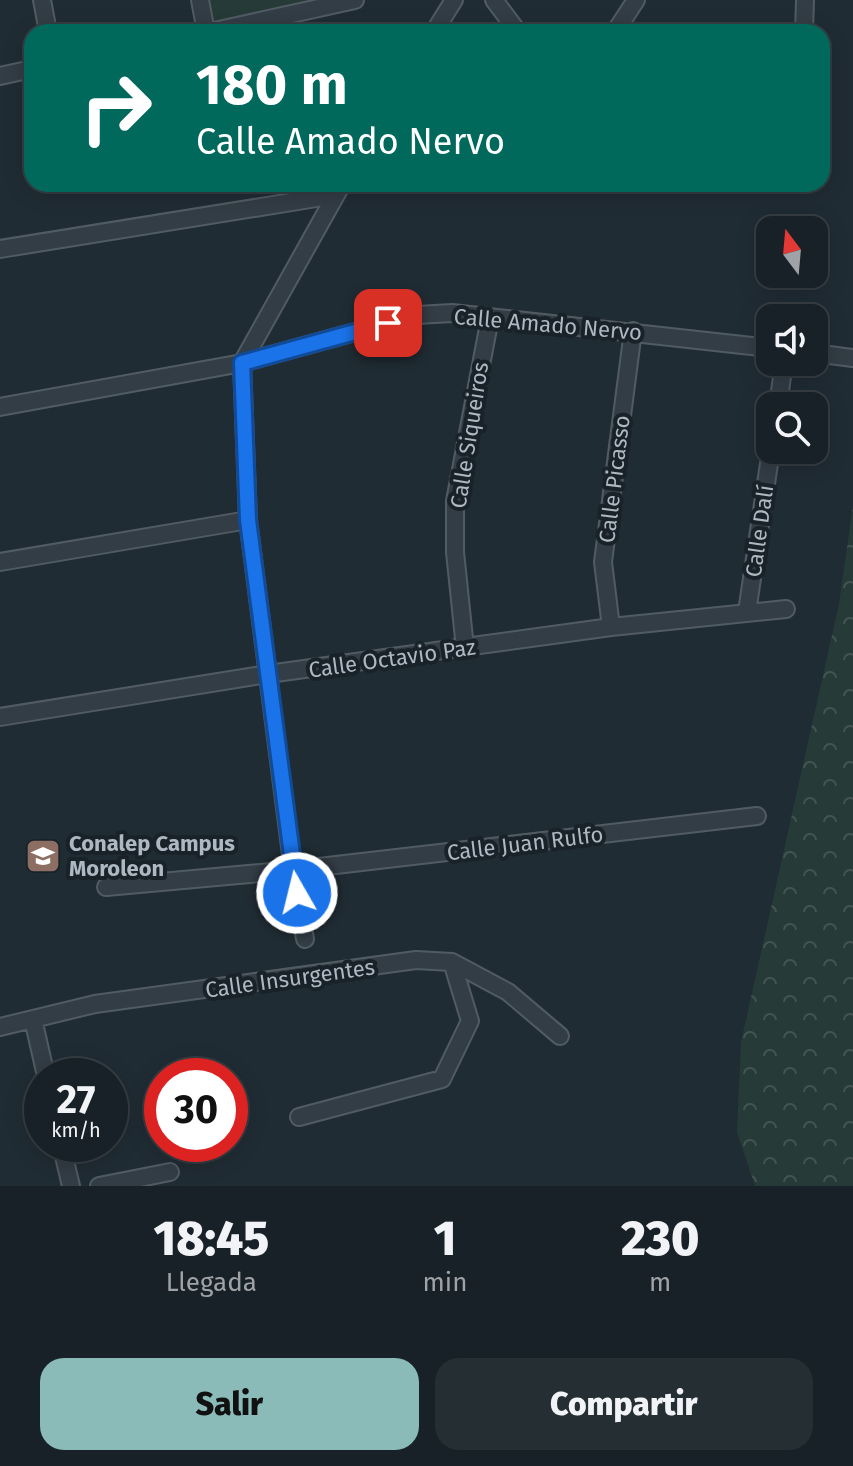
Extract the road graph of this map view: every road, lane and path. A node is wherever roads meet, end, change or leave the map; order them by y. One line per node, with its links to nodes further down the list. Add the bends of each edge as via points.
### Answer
1 (42, 0): 8 (street)
2 (200, 0): 9 (street)
3 (355, 0): 10 (street)
4 (454, 0): 11 (street)
5 (494, 0): 12 (street)
6 (636, 0): 13 (street)
7 (805, 0): 14 (street)
8 (46, 24)
9 (206, 24)
10 (245, 24)
11 (439, 24)
12 (512, 24)
13 (620, 24)
14 (804, 24)
15 (24, 71): 16 (street)
16 (0, 76)
17 (321, 192): 19 (street)
18 (336, 192): 25 (street)
19 (0, 249)
20 (490, 318): 21 (street, Calle Amado Nervo); 25 (street, Calle Amado Nervo, via 417,315); 33 (street, Calle Siqueiros, via 455,501)
21 (633, 331): 22 (street, Calle Amado Nervo); 32 (street, Calle Picasso, via 603,562)
22 (756, 346)
23 (828, 355): 24 (street)
24 (853, 358)
25 (242, 363): 26 (street, Calle Amado Nervo); 28 (street)
26 (0, 407)
27 (769, 464): 31 (street, Calle Dalí)
28 (248, 520): 29 (street); 34 (street)
29 (0, 562)
30 (786, 609): 31 (street, Calle Octavio Paz)
31 (747, 612): 32 (street, Calle Octavio Paz)
32 (611, 627): 33 (street, Calle Octavio Paz)
33 (465, 648): 34 (street, Calle Octavio Paz)
34 (268, 674): 35 (street, Calle Octavio Paz); 37 (street)
35 (0, 717)
36 (757, 816): 37 (street, Calle Juan Rulfo)
37 (293, 870): 38 (street, Calle Juan Rulfo); 39 (street)
38 (106, 887)
39 (305, 939)
40 (452, 962): 41 (street, Calle Insurgentes, via 416,960 95,1004); 43 (street, Calle Insurgentes, via 508,992); 45 (street, via 470,1021 442,1079)
41 (33, 1019): 42 (street, Calle Insurgentes); 44 (street)
42 (0, 1027)
43 (560, 1036)
44 (42, 1058)
45 (299, 1117)
46 (65, 1162): 48 (street)
47 (170, 1172): 49 (street)
48 (71, 1186)
49 (99, 1186)

